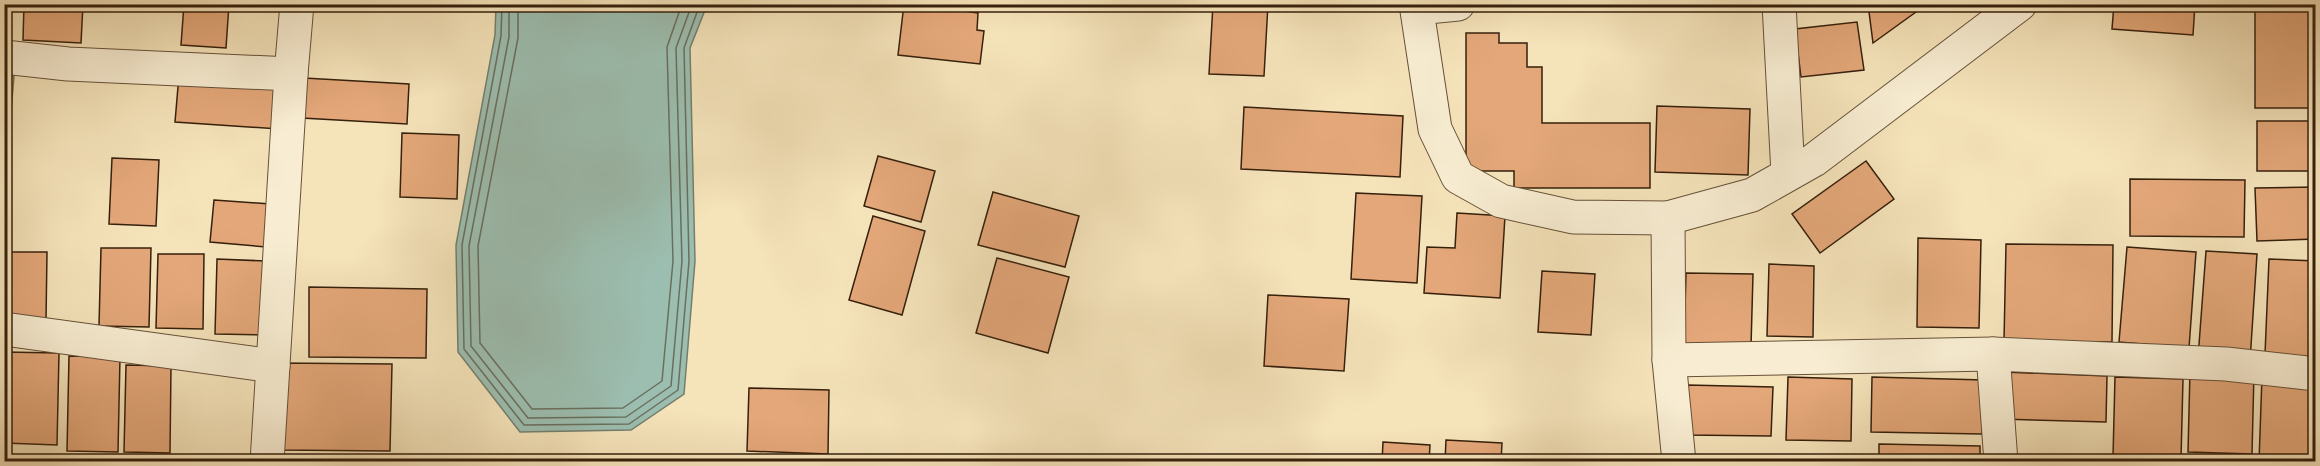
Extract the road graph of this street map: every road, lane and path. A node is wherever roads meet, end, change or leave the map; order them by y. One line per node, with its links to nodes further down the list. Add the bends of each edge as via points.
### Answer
1 (297, 4): 7 (street)
2 (1458, 4): 4 (street)
3 (1779, 4): 8 (street)
4 (1416, 6): 9 (street, via 1435,129 1458,177 1501,201 1573,217)
5 (2013, 8): 8 (street, via 1814,160)
6 (4, 57): 7 (street, via 68,64)
7 (291, 74): 13 (street)
8 (1788, 174): 9 (street, via 1752,195)
9 (1668, 218): 12 (street)
10 (4, 329): 13 (street)
11 (1993, 354): 12 (street); 14 (street, via 2226,364); 17 (street)
12 (1669, 360): 16 (street)
13 (273, 366): 15 (street)
14 (2316, 374)
15 (267, 462)
16 (1679, 462)
17 (2001, 462)

